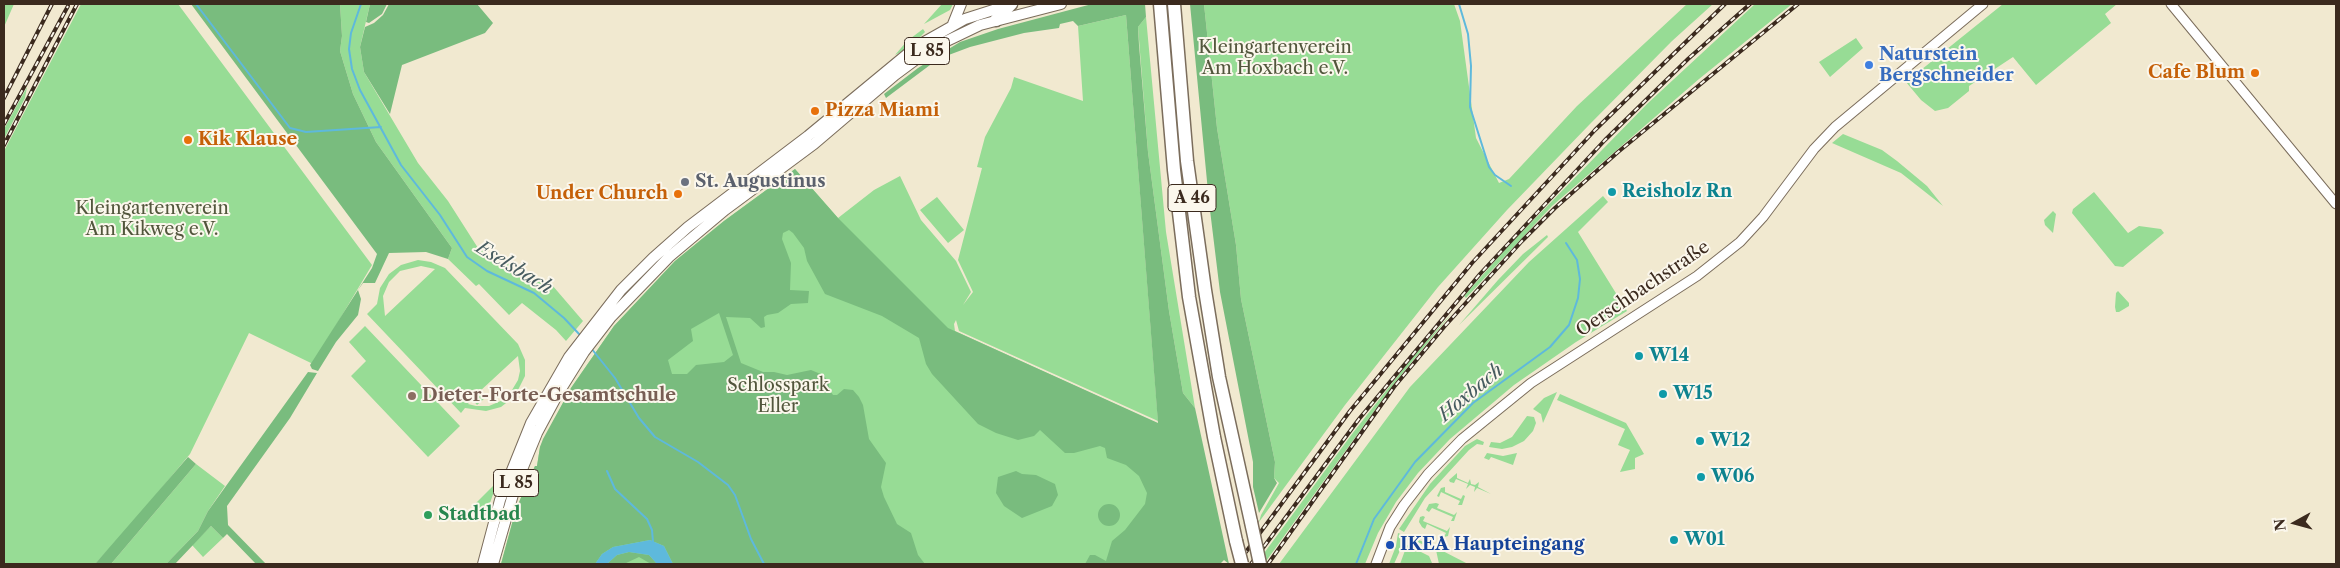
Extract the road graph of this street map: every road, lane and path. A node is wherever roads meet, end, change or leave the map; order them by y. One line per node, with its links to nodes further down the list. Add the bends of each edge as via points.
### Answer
1 (961, 4): 11 (main road)
2 (1012, 4): 8 (main road, L 85); 10 (highway)
3 (1060, 4): 10 (main road, L 85)
4 (1160, 4): 17 (highway, A 46, bridge, via 1189,297 1214,438)
5 (1178, 4): 9 (highway)
6 (1983, 4): 19 (main road, Oerschbachstraße, via 1834,127 1740,242 1697,276 1531,383 1462,439 1428,474 1404,506 1390,527)
7 (2171, 4): 12 (main road)
8 (983, 8): 10 (main road, via 989,18); 11 (main road, L 85)
9 (1174, 10): 18 (highway, A 46, bridge, via 1187,161 1204,290 1219,377)
10 (996, 20): 13 (main road, L 85, via 962,32 930,49 669,256)
11 (954, 24): 13 (main road, L 85, via 909,52 808,136 688,227 621,290)
12 (2336, 204)
13 (590, 336): 14 (main road, L 85, via 550,388)
14 (527, 443): 15 (main road, L 85, via 500,500); 16 (main road, L 85)
15 (483, 564)
16 (493, 564)
17 (1242, 564)
18 (1260, 564)
19 (1376, 564)

